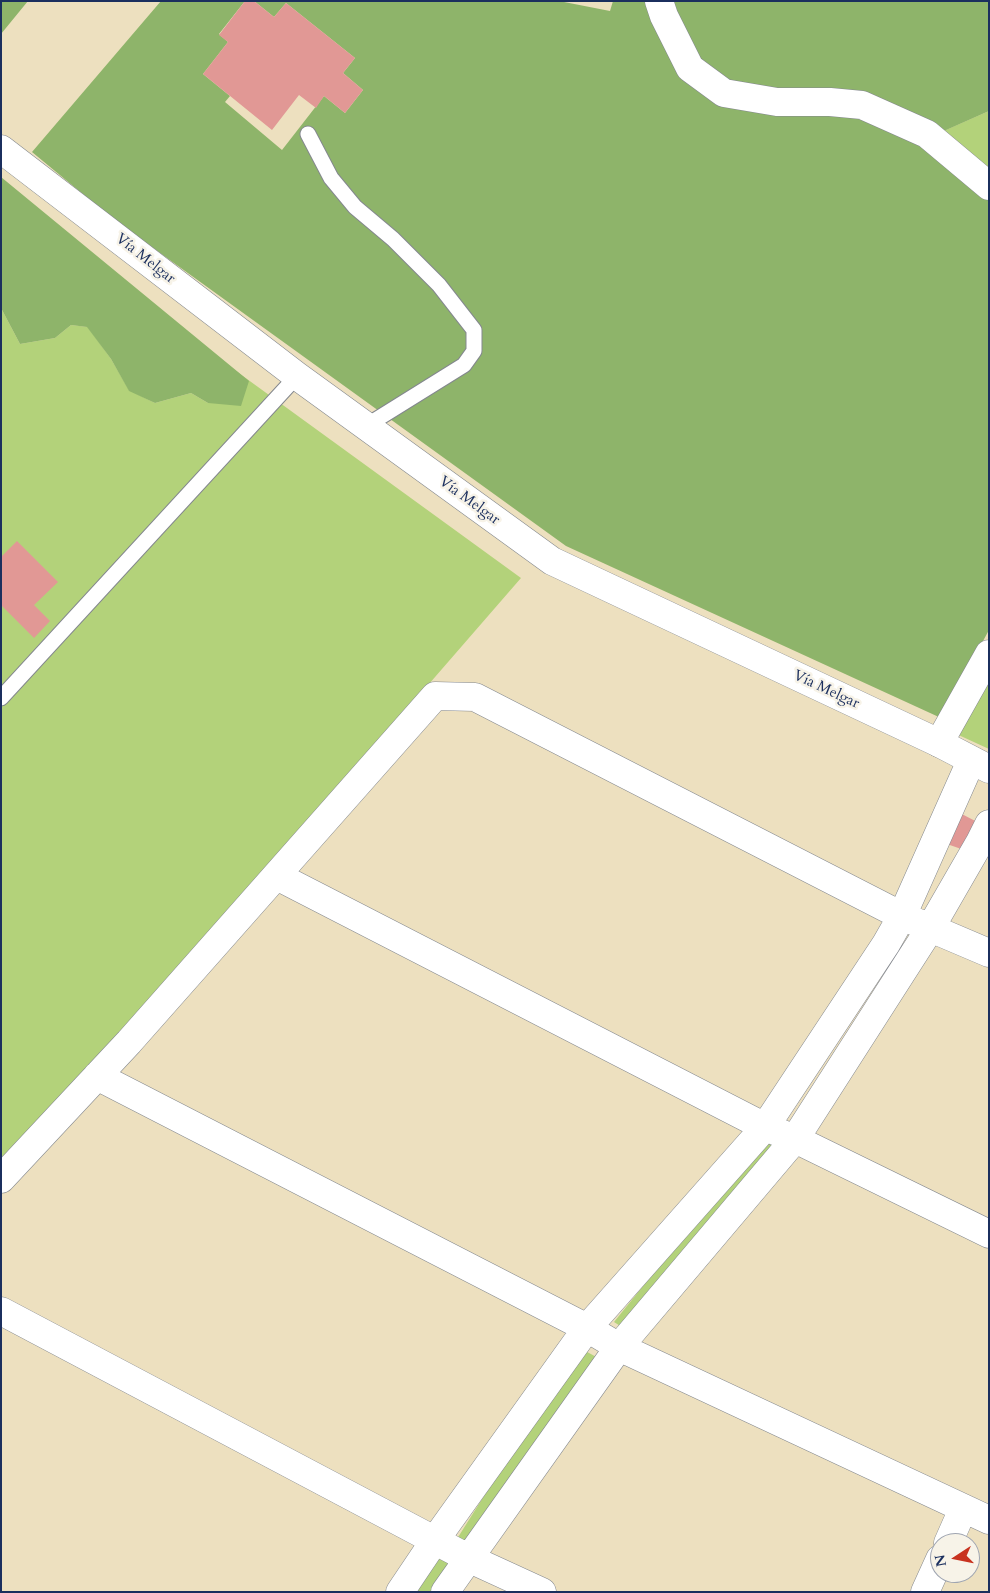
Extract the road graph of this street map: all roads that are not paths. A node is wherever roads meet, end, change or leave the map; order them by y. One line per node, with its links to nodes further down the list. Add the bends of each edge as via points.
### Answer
1 (659, 1): 4 (street, via 690,68 724,93 777,102 862,105 927,134)
2 (308, 134): 6 (lane, via 331,178 355,207 393,239 432,279 474,330 474,351 464,365)
3 (1, 149): 5 (street, Vía Melgar)
4 (989, 186)
5 (297, 376): 6 (street, Vía Melgar); 8 (lane)
6 (366, 426): 9 (street, Vía Melgar, via 552,561)
7 (989, 654): 9 (street)
8 (1, 698)
9 (939, 743): 10 (street, Vía Melgar)
10 (980, 765): 13 (street)
11 (989, 824): 14 (street)
12 (277, 876): 13 (street, via 435,696 476,696); 16 (street); 17 (street)
13 (902, 916): 14 (street); 17 (street)
14 (931, 927): 15 (street); 18 (street)
15 (989, 953)
16 (97, 1076): 19 (street); 22 (street)
17 (765, 1127): 18 (street); 22 (street)
18 (795, 1140): 20 (street); 23 (street)
19 (1, 1179)
20 (989, 1234)
21 (1, 1311): 27 (street)
22 (587, 1328): 23 (street); 27 (street)
23 (619, 1346): 24 (street); 28 (street)
24 (963, 1509): 25 (street); 26 (street)
25 (989, 1520)
26 (952, 1533)
27 (435, 1540): 28 (street); 29 (street)
28 (468, 1558): 30 (street); 31 (street)
29 (400, 1592)
30 (444, 1592)
31 (542, 1592)

